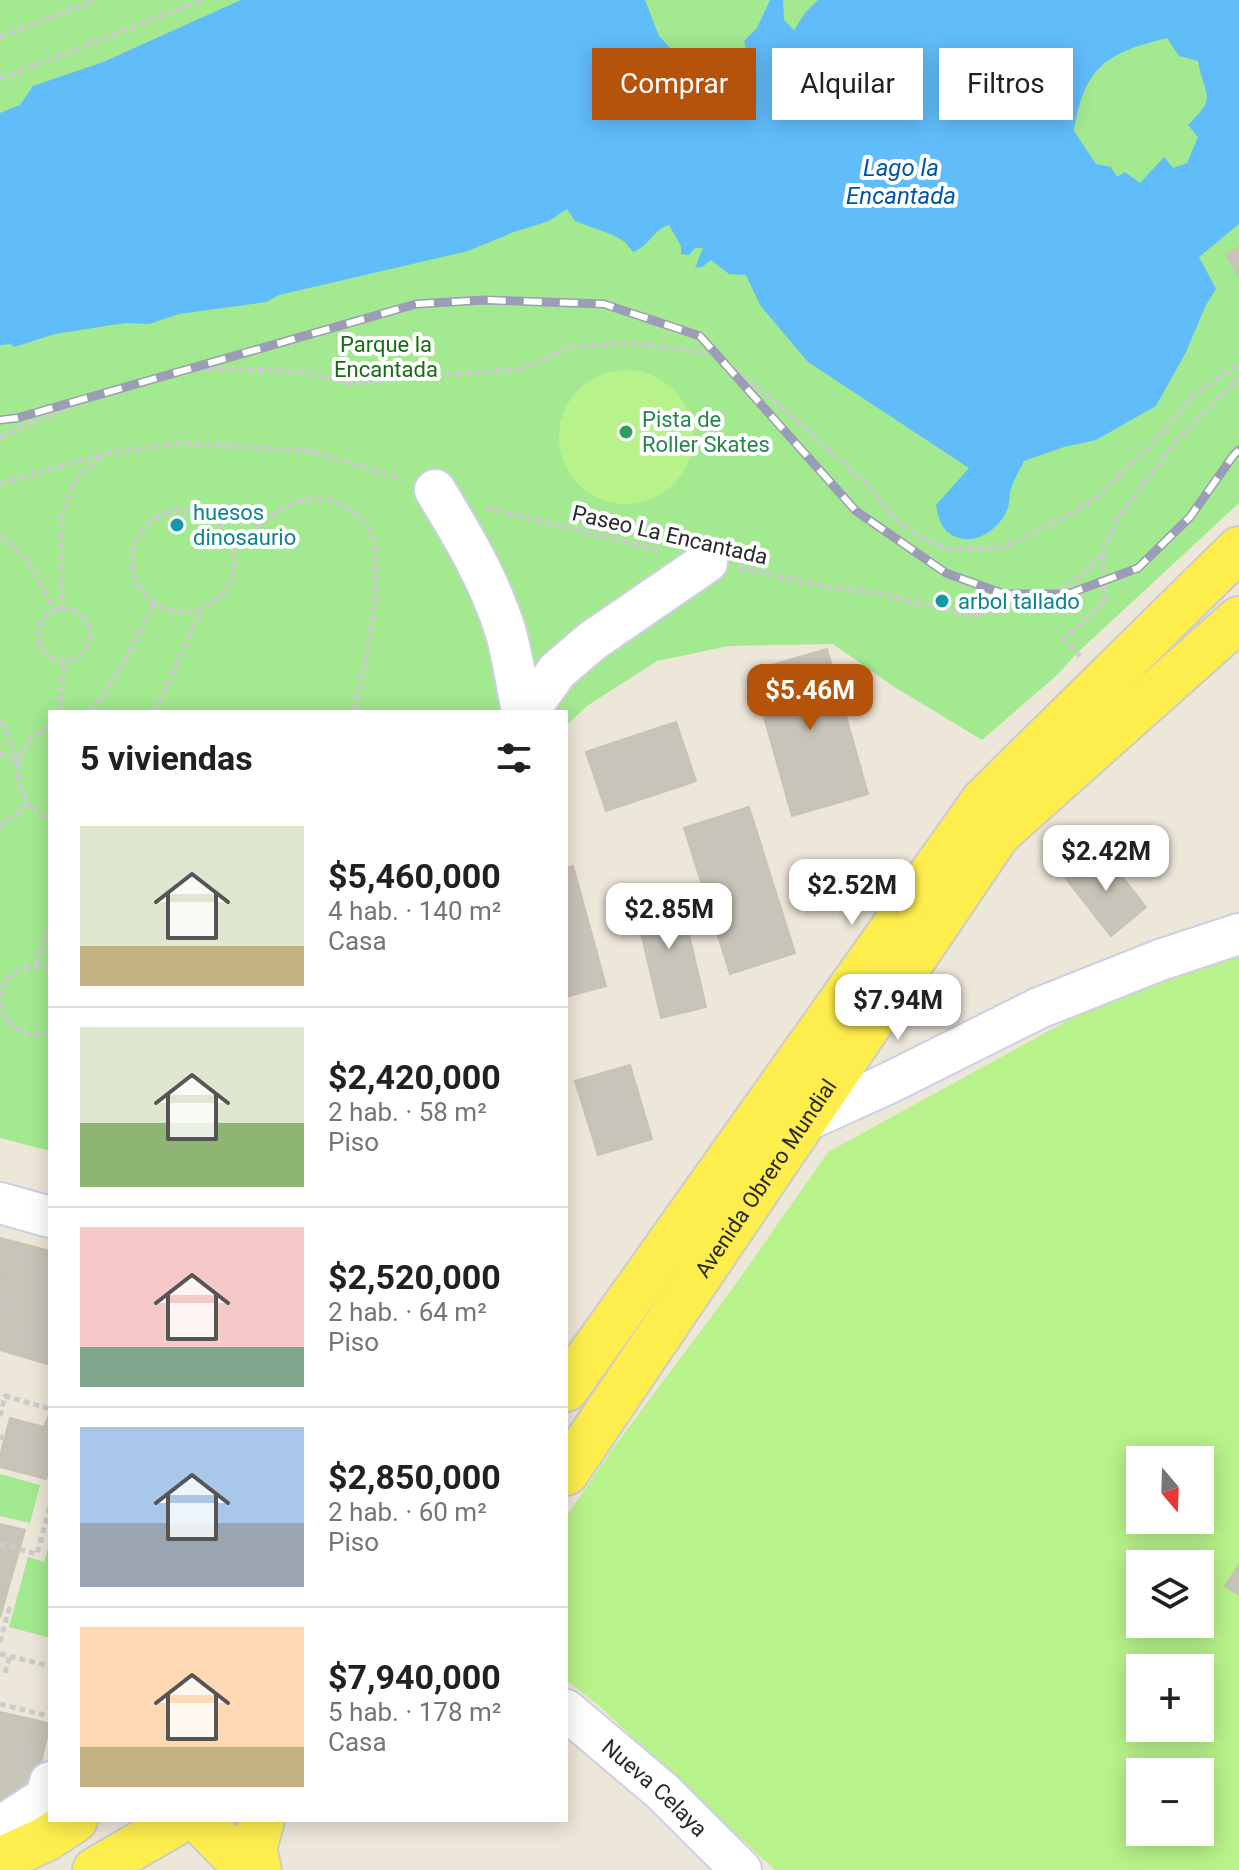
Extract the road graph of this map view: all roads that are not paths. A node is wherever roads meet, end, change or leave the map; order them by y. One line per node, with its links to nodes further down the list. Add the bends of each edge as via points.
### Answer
1 (435, 490): 5 (street, via 474,553 495,603)
2 (1239, 549): 11 (main road, Avenida Obrero Mundial, via 984,800)
3 (707, 562): 6 (street, via 592,641 557,671)
4 (1239, 619): 8 (main road, Avenida Obrero Mundial, via 998,834)
5 (525, 710)
6 (527, 710)
7 (1239, 934): 8 (street, via 1039,1008)
8 (803, 1122): 12 (main road, Avenida Obrero Mundial)
9 (0, 1203): 10 (street)
10 (48, 1216)
11 (568, 1386)
12 (568, 1470)
13 (568, 1712): 24 (street, Nueva Celaya, via 663,1792)
14 (48, 1790): 19 (street, via 46,1797)
15 (72, 1822): 20 (main road)
16 (178, 1822): 21 (main road)
17 (201, 1822): 22 (main road)
18 (261, 1822): 23 (main road, via 254,1849)
19 (0, 1827)
20 (0, 1860)
21 (95, 1870)
22 (248, 1870)
23 (259, 1870)
24 (741, 1870)

